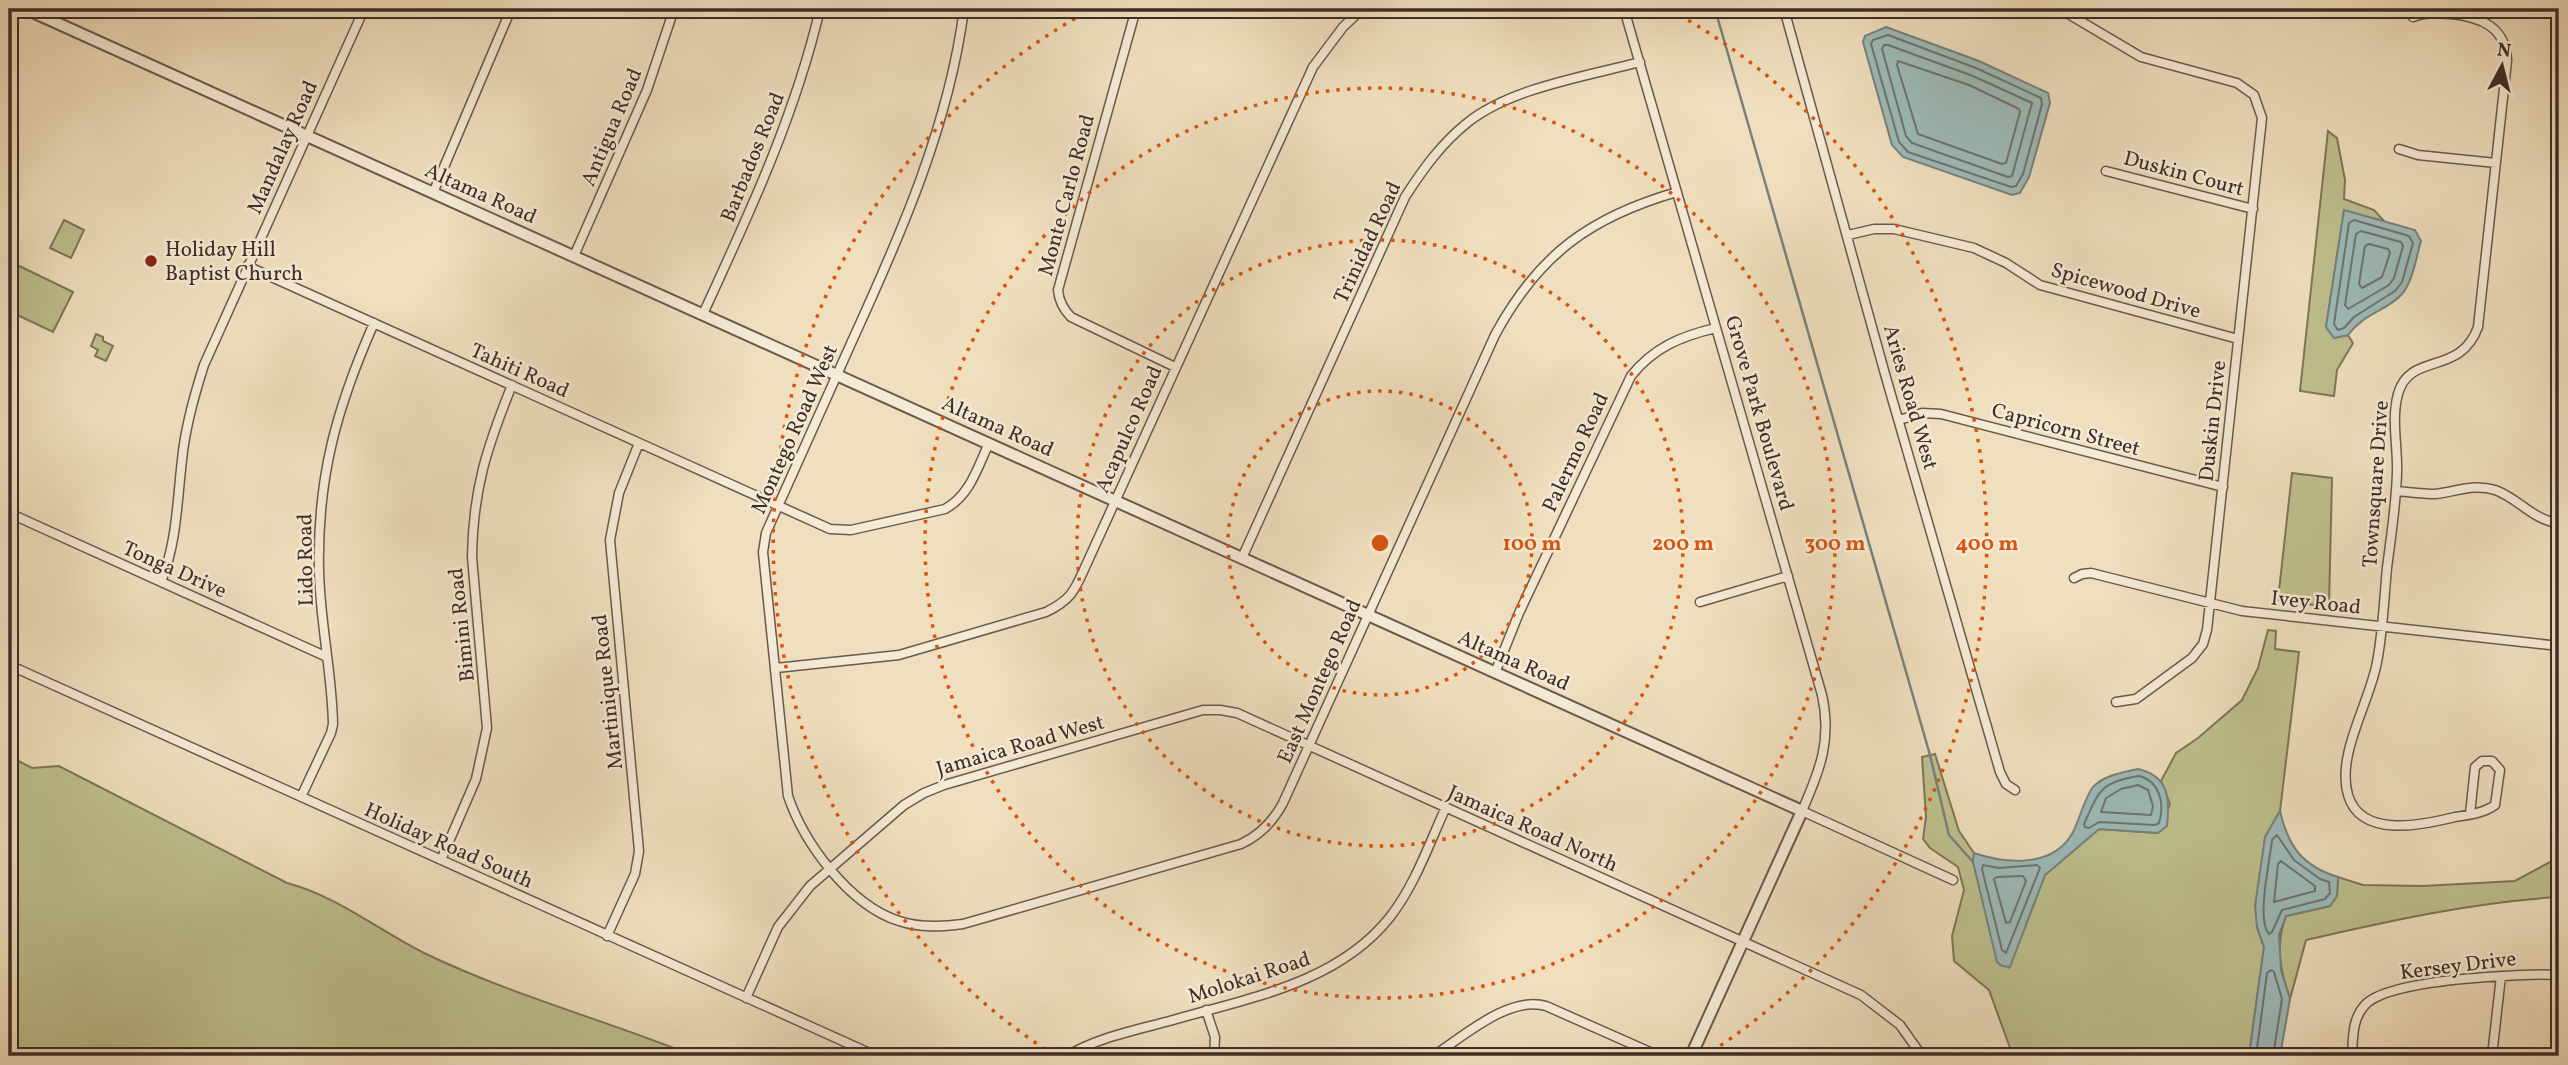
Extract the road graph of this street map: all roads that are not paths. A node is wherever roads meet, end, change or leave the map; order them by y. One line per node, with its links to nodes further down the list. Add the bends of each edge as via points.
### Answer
1 (26, 9): 14 (street, Altama Road)
2 (364, 9): 14 (street, Mandalay Road)
3 (511, 9): 19 (street)
4 (674, 9): 22 (street, Antigua Road, via 647,90)
5 (820, 9): 24 (street, Barbados Road, via 779,143)
6 (964, 9): 29 (street, Montego Road West, via 925,165 902,231)
7 (1136, 9): 28 (street, Monte Carlo Road, via 1058,290 1071,317)
8 (1362, 9): 28 (street, Acapulco Road, via 1312,68)
9 (1624, 9): 13 (street, Grove Park Boulevard)
10 (1784, 9): 21 (street, Aries Road West)
11 (2060, 9): 20 (street, Duskin Drive, via 2141,57 2236,83 2254,95 2262,118)
12 (2413, 18): 16 (street, Townsquare Drive, via 2427,13 2473,16 2485,20 2500,35 2507,61)
13 (1640, 62): 18 (street, Grove Park Boulevard); 40 (street, Trinidad Road, via 1515,96 1469,121 1433,155 1405,197)
14 (306, 135): 19 (street, Altama Road); 23 (street, Mandalay Road)
15 (2399, 149): 16 (street)
16 (2496, 163): 35 (street, Townsquare Drive, via 2478,327 2474,339 2458,355 2417,370 2402,384 2395,420)
17 (2106, 171): 20 (street, Duskin Court)
18 (1677, 192): 26 (street, Grove Park Boulevard); 46 (street, East Montego Road, via 1640,203 1573,239 1524,286 1495,335)
19 (433, 193): 22 (street, Altama Road)
20 (2253, 209): 27 (street, Duskin Drive)
21 (1848, 235): 27 (street, Spicewood Drive, via 1894,229 1973,248 2040,285); 31 (street, Aries Road West)
22 (574, 256): 24 (street, Altama Road)
23 (247, 266): 25 (street, Tahiti Road); 43 (street, Mandalay Road, via 204,365 188,417 173,546)
24 (703, 314): 29 (street, Altama Road)
25 (373, 323): 30 (street, Tahiti Road); 49 (street, Lido Road, via 340,405 323,479 319,571)
26 (1716, 328): 41 (street, Grove Park Boulevard); 52 (street, Palermo Road, via 1668,343 1631,376)
27 (2238, 339): 34 (street, Duskin Drive)
28 (1175, 367): 36 (street, Acapulco Road)
29 (837, 374): 33 (street, Altama Road); 37 (street, Montego Road West)
30 (512, 385): 32 (street, Tahiti Road); 60 (street, Bimini Road, via 482,464 472,528 487,728 476,779)
31 (1899, 419): 34 (street, Capricorn Street, via 1941,414); 55 (street, Aries Road West, via 2000,772)
32 (639, 443): 37 (street, Tahiti Road); 63 (street, Martinique Road, via 619,493 610,540 639,851 635,873)
33 (989, 443): 36 (street, Altama Road); 37 (street, Tahiti Road, via 966,494 945,509 840,532)
34 (2224, 487): 45 (street, Duskin Drive)
35 (2396, 491): 39 (street, via 2434,494 2484,488); 47 (street, Townsquare Drive)
36 (1115, 501): 40 (street, Altama Road); 51 (street, Acapulco Road, via 1073,593 1063,604 899,655)
37 (778, 506): 51 (street, Montego Road West, via 763,552)
38 (9, 513): 43 (street, Tonga Drive)
39 (2558, 523)
40 (1242, 558): 46 (street, Altama Road)
41 (1788, 576): 44 (street); 58 (street, Grove Park Boulevard, via 1826,714 1822,760)
42 (2074, 578): 45 (street, Ivey Road, via 2091,573)
43 (161, 582): 49 (street, Tonga Drive)
44 (1700, 601)
45 (2210, 603): 47 (street, Ivey Road, via 2242,611); 53 (street, Duskin Drive, via 2203,644 2192,658 2136,699)
46 (1368, 615): 52 (street, Altama Road); 54 (street, East Montego Road)
47 (2382, 627): 48 (street, Ivey Road); 59 (street, Townsquare Drive, via 2374,676 2348,755 2346,784 2353,807 2360,816 2396,825 2423,825)
48 (2559, 646)
49 (327, 657): 56 (street, Lido Road, via 333,724)
50 (9, 665): 56 (street, Holiday Road South)
51 (776, 668): 61 (street, Montego Road West, via 788,796 802,829)
52 (1495, 673): 58 (street, Altama Road)
53 (2116, 702)
54 (1309, 746): 57 (street, Jamaica Road North); 61 (street, Jamaica Road West, via 1237,713 1203,710 923,793); 61 (street, East Montego Road, via 1280,809 1269,825 1248,840 963,924 931,927 897,920 870,906)
55 (2015, 790)
56 (300, 797): 60 (street, Holiday Road South)
57 (1446, 807): 64 (street, Jamaica Road North); 68 (street, Molokai Road, via 1404,897 1359,946 1307,979)
58 (1802, 811): 62 (street, Altama Road); 64 (street, Grove Park Boulevard)
59 (2470, 814): 59 (street, via 2475,768 2482,761 2492,761 2500,770 2497,800 2492,807)
60 (441, 860): 63 (street, Holiday Road South)
61 (830, 869): 67 (street, Jamaica Road West, via 810,886 778,927)
62 (1953, 880)
63 (607, 936): 67 (street, Holiday Road South)
64 (1743, 941): 74 (street, Grove Park Boulevard); 75 (street, Jamaica Road North, via 1861,995 1900,1025)
65 (2559, 975): 66 (street, Kersey Drive)
66 (2501, 976): 76 (street, Kersey Drive, via 2391,990 2376,996 2365,1005 2354,1026); 77 (street)
67 (746, 998): 69 (street, Holiday Road South)
68 (1206, 1010): 70 (street, Molokai Road, via 1099,1041); 71 (street)
69 (876, 1056)
70 (1067, 1056)
71 (1214, 1056)
72 (1433, 1056): 73 (street, via 1509,1008 1533,1004)
73 (1659, 1056)
74 (1691, 1056)
75 (1922, 1056)
76 (2352, 1056)
77 (2492, 1056)

